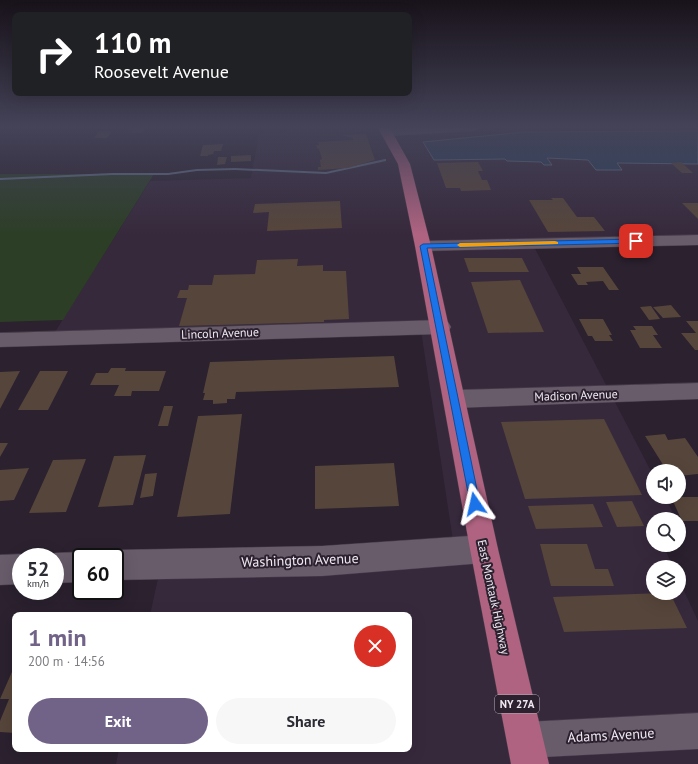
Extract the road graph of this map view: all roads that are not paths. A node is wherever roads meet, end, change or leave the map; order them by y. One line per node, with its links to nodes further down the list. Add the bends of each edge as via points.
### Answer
1 (404, 164): 3 (main road, East Montauk Highway / NY 27A)
2 (698, 240): 3 (street)
3 (423, 246): 4 (main road, East Montauk Highway / NY 27A)
4 (441, 327): 5 (street, Lincoln Avenue); 7 (main road, East Montauk Highway / NY 27A)
5 (0, 340)
6 (698, 391): 7 (street, Madison Avenue)
7 (454, 399): 8 (main road, East Montauk Highway / NY 27A)
8 (484, 549): 9 (street, Washington Avenue, via 322,561); 13 (main road, East Montauk Highway / NY 27A)
9 (124, 565)
10 (12, 569): 11 (street)
11 (0, 570)
12 (698, 731): 13 (street, Adams Avenue)
13 (527, 752)

